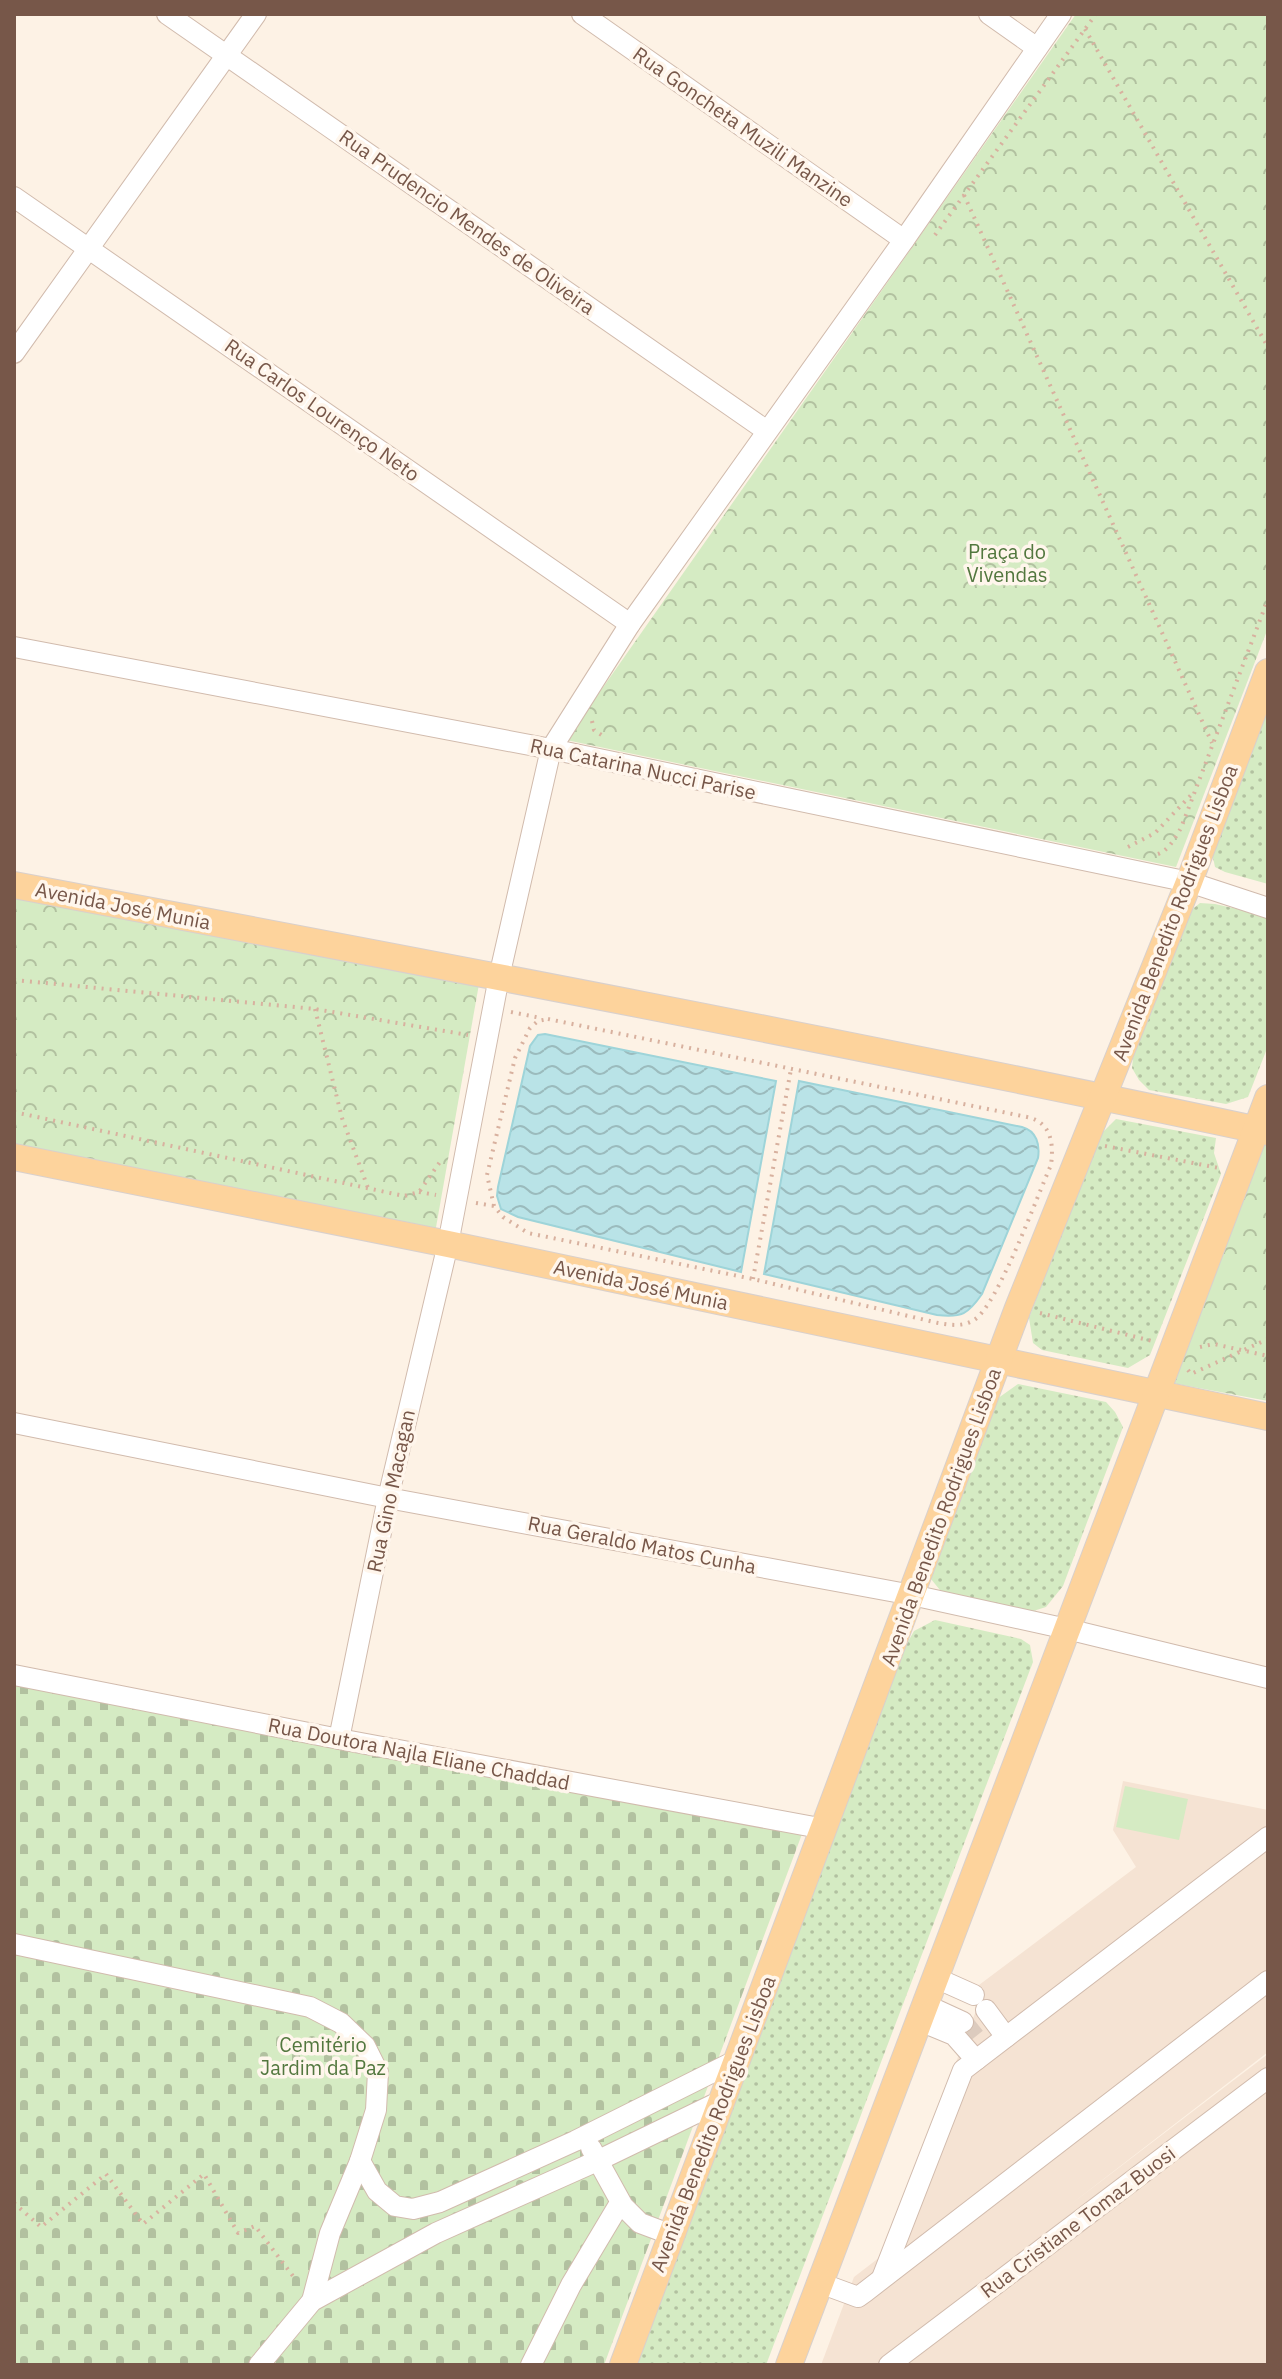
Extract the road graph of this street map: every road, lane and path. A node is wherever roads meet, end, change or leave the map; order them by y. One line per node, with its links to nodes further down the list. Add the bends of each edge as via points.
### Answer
1 (167, 14): 9 (street, Rua Prudencio Mendes de Oliveira)
2 (256, 14): 9 (street)
3 (582, 14): 12 (street, Rua Goncheta Muzili Manzine)
4 (989, 14): 8 (street)
5 (1061, 14): 8 (street, Rua Gino Macagan)
6 (1096, 14): 7 (path)
7 (1085, 29): 10 (path); 15 (path)
8 (1037, 48): 12 (street, Rua Gino Macagan)
9 (227, 55): 14 (street); 17 (street, Rua Prudencio Mendes de Oliveira)
10 (964, 195): 13 (path); 24 (path)
11 (14, 197): 14 (street, Rua Carlos Lourenço Neto)
12 (904, 240): 17 (street, Rua Gino Macagan)
13 (926, 247)
14 (90, 249): 16 (street); 19 (street, Rua Carlos Lourenço Neto)
15 (1268, 347)
16 (14, 353)
17 (767, 431): 19 (street, Rua Gino Macagan)
18 (1268, 599): 24 (path)
19 (630, 624): 25 (street, Rua Gino Macagan)
20 (14, 647): 25 (street, Rua Catarina Nucci Parise)
21 (1268, 672): 29 (main road, Avenida Benedito Rodrigues Lisboa)
22 (593, 713): 23 (path, via 594,730)
23 (610, 740)
24 (1212, 743): 26 (path)
25 (551, 749): 29 (street, Rua Catarina Nucci Parise); 32 (street, Rua Gino Macagan)
26 (1193, 793): 27 (path, via 1155,833 1122,849); 28 (path, via 1176,838 1164,852)
27 (1136, 853)
28 (1150, 856)
29 (1189, 882): 31 (street, Rua Catarina Nucci Parise); 37 (main road, Avenida Benedito Rodrigues Lisboa)
30 (14, 885): 32 (main road, Avenida José Munia)
31 (1268, 908)
32 (499, 977): 37 (main road, Avenida José Munia); 47 (street, Rua Gino Macagan)
33 (14, 980): 34 (path)
34 (315, 1009): 35 (path); 46 (path, via 342,1118)
35 (472, 1035)
36 (791, 1069): 41 (path, via 1036,1119); 48 (path); 48 (path, via 538,1021 515,1058 487,1175 494,1206 528,1233)
37 (1102, 1097): 40 (main road, Avenida José Munia); 42 (main road, Avenida Benedito Rodrigues Lisboa)
38 (1268, 1098): 40 (main road)
39 (14, 1112): 46 (path)
40 (1262, 1131): 45 (main road)
41 (1051, 1138): 42 (path); 50 (path, via 1051,1165)
42 (1085, 1142): 45 (path); 49 (main road, Avenida Benedito Rodrigues Lisboa)
43 (447, 1148): 46 (path, via 419,1192 404,1196)
44 (14, 1157): 47 (main road, Avenida José Munia)
45 (1240, 1172): 52 (main road)
46 (368, 1188)
47 (448, 1244): 55 (main road, Avenida José Munia); 59 (street, Rua Gino Macagan)
48 (753, 1279): 50 (path, via 938,1323 964,1324)
49 (1018, 1308): 50 (path); 52 (path); 55 (main road, Avenida Benedito Rodrigues Lisboa)
50 (984, 1313)
51 (1268, 1339): 53 (path)
52 (1181, 1348): 53 (path, via 1214,1344); 53 (path, via 1191,1374); 56 (main road)
53 (1244, 1350): 54 (path)
54 (1268, 1356)
55 (1000, 1360): 56 (main road, Avenida José Munia); 60 (main road, Avenida Benedito Rodrigues Lisboa)
56 (1157, 1393): 57 (main road, Avenida José Munia); 61 (main road)
57 (1268, 1417)
58 (14, 1423): 59 (street, Rua Geraldo Matos Cunha)
59 (388, 1498): 60 (street, Rua Geraldo Matos Cunha); 64 (street, Rua Gino Macagan)
60 (912, 1595): 61 (street, Rua Geraldo Matos Cunha); 65 (main road, Avenida Benedito Rodrigues Lisboa)
61 (1067, 1629): 63 (street, Rua Geraldo Matos Cunha); 68 (main road)
62 (14, 1675): 64 (street, Rua Doutora Najla Eliane Chaddad)
63 (1268, 1678)
64 (339, 1739): 65 (street, Rua Doutora Najla Eliane Chaddad)
65 (825, 1829): 73 (main road, Avenida Benedito Rodrigues Lisboa)
66 (1268, 1837): 71 (street)
67 (14, 1944): 77 (street, via 310,2007 341,2023 365,2046 378,2072 376,2110)
68 (936, 1978): 70 (main road); 71 (street, via 980,2003)
69 (1268, 1981): 83 (street)
70 (923, 2013): 72 (street); 85 (main road)
71 (1006, 2037): 72 (street)
72 (973, 2043): 82 (street)
73 (737, 2060): 75 (main road, Avenida Benedito Rodrigues Lisboa); 76 (street)
74 (1268, 2078): 91 (street, Rua Cristiane Tomaz Buosi)
75 (723, 2100): 78 (street); 81 (main road, Avenida Benedito Rodrigues Lisboa)
76 (585, 2136): 77 (street, via 440,2202 413,2209 395,2206 377,2191); 78 (street)
77 (360, 2161): 86 (street, via 330,2233)
78 (597, 2161): 80 (street); 86 (street, via 436,2233)
79 (14, 2203): 86 (path, via 41,2227 106,2174 143,2224 204,2174 238,2233 255,2226)
80 (620, 2203): 81 (street, via 640,2223); 88 (street)
81 (672, 2235): 89 (main road, Avenida Benedito Rodrigues Lisboa)
82 (898, 2237): 83 (street, via 905,2250); 84 (street)
83 (919, 2250): 84 (street)
84 (882, 2278): 85 (street, via 858,2297)
85 (820, 2283): 90 (main road)
86 (312, 2301): 87 (street)
87 (259, 2365)
88 (531, 2365)
89 (623, 2365)
90 (789, 2365)
91 (889, 2365)

